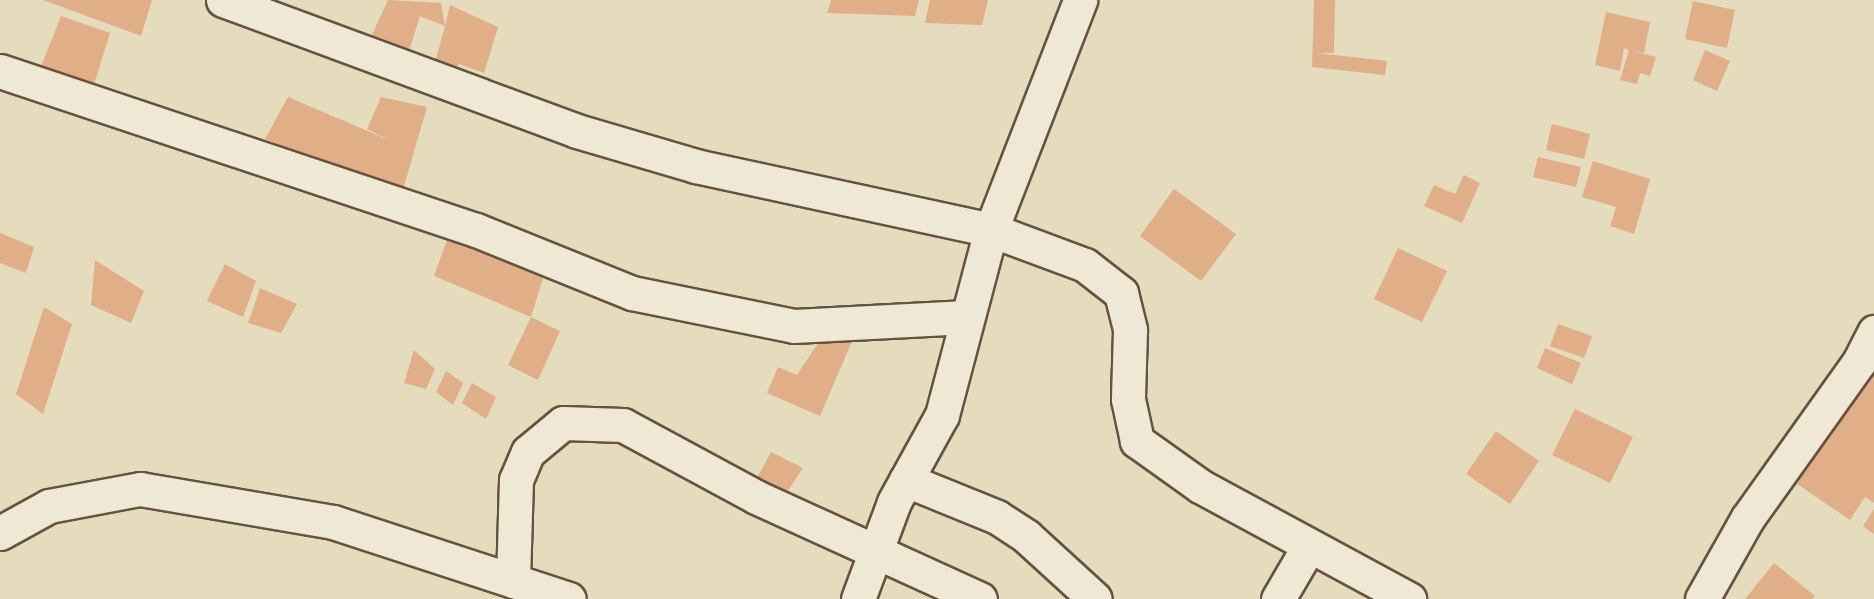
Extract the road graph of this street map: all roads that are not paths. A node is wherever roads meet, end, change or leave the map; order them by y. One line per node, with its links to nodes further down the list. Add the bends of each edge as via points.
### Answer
1 (224, 0): 4 (street, via 610,141 696,166)
2 (1080, 0): 4 (street)
3 (0, 71): 5 (street, via 476,230 632,294 794,326)
4 (991, 230): 5 (street); 9 (street, via 1085,265 1121,293 1130,330 1128,399 1137,441 1200,486)
5 (967, 317): 7 (street, via 942,416)
6 (1874, 332): 18 (street, via 1859,362 1747,519)
7 (906, 480): 10 (street); 15 (street, via 997,517 1026,536)
8 (0, 533): 11 (street, via 48,506 140,489 333,522)
9 (1310, 546): 16 (street); 17 (street)
10 (875, 554): 11 (street, via 623,425 563,423 528,452 516,480); 13 (street); 14 (street)
11 (513, 581): 12 (street)
12 (569, 599)
13 (858, 599)
14 (980, 599)
15 (1095, 599)
16 (1278, 599)
17 (1409, 599)
18 (1702, 599)

